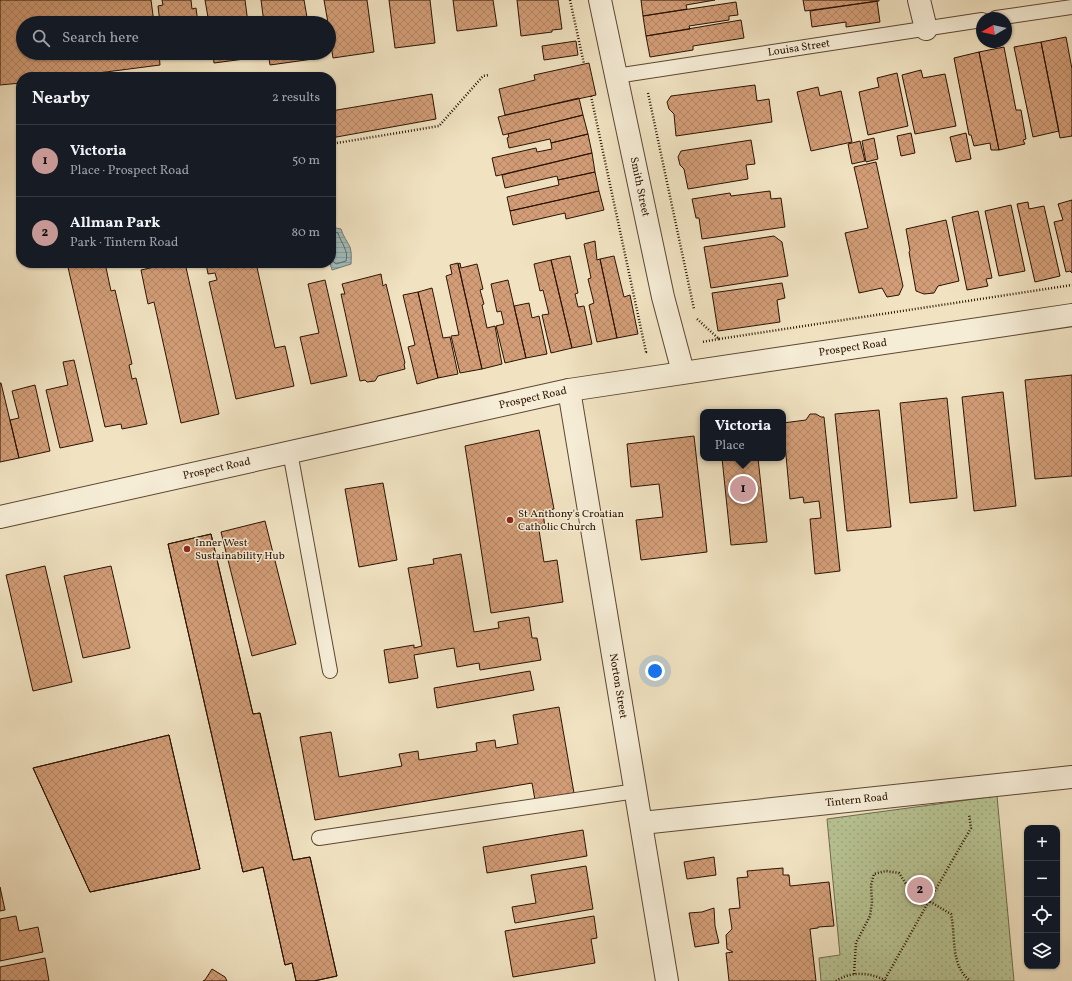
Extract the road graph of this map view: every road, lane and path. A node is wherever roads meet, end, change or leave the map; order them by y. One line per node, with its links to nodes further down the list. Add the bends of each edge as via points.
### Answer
1 (570, 0): 8 (path)
2 (600, 0): 10 (street, Smith Street)
3 (919, 0): 7 (street)
4 (1072, 7): 5 (lane)
5 (1012, 16)
6 (976, 21): 7 (lane, Louisa Street)
7 (926, 29): 10 (lane, Louisa Street)
8 (584, 64)
9 (489, 75): 12 (path, via 483,76 439,126)
10 (616, 76): 16 (street, Smith Street, via 663,297)
11 (591, 96): 17 (path, via 646,352 630,355)
12 (336, 143)
13 (1072, 285): 15 (path)
14 (1072, 315): 16 (street, Prospect Road)
15 (719, 339)
16 (683, 372): 17 (street, Prospect Road)
17 (634, 380): 18 (street, Prospect Road)
18 (569, 390): 19 (street, Prospect Road); 24 (street, Norton Street)
19 (290, 452): 20 (street, Prospect Road); 21 (lane)
20 (0, 517)
21 (330, 671)
22 (1072, 777): 23 (street, Tintern Road)
23 (967, 789): 25 (street, Tintern Road); 27 (path, via 971,828)
24 (636, 791): 25 (street, Norton Street); 26 (lane)
25 (642, 823): 29 (street, Norton Street)
26 (319, 838)
27 (929, 901): 28 (path, via 908,887 899,873 886,871 874,874 870,916 856,943); 31 (path); 32 (path, via 951,914 956,958 960,969)
28 (854, 974): 30 (path); 31 (path, via 864,973)
29 (667, 981)
30 (836, 981)
31 (885, 981)
32 (970, 981)

